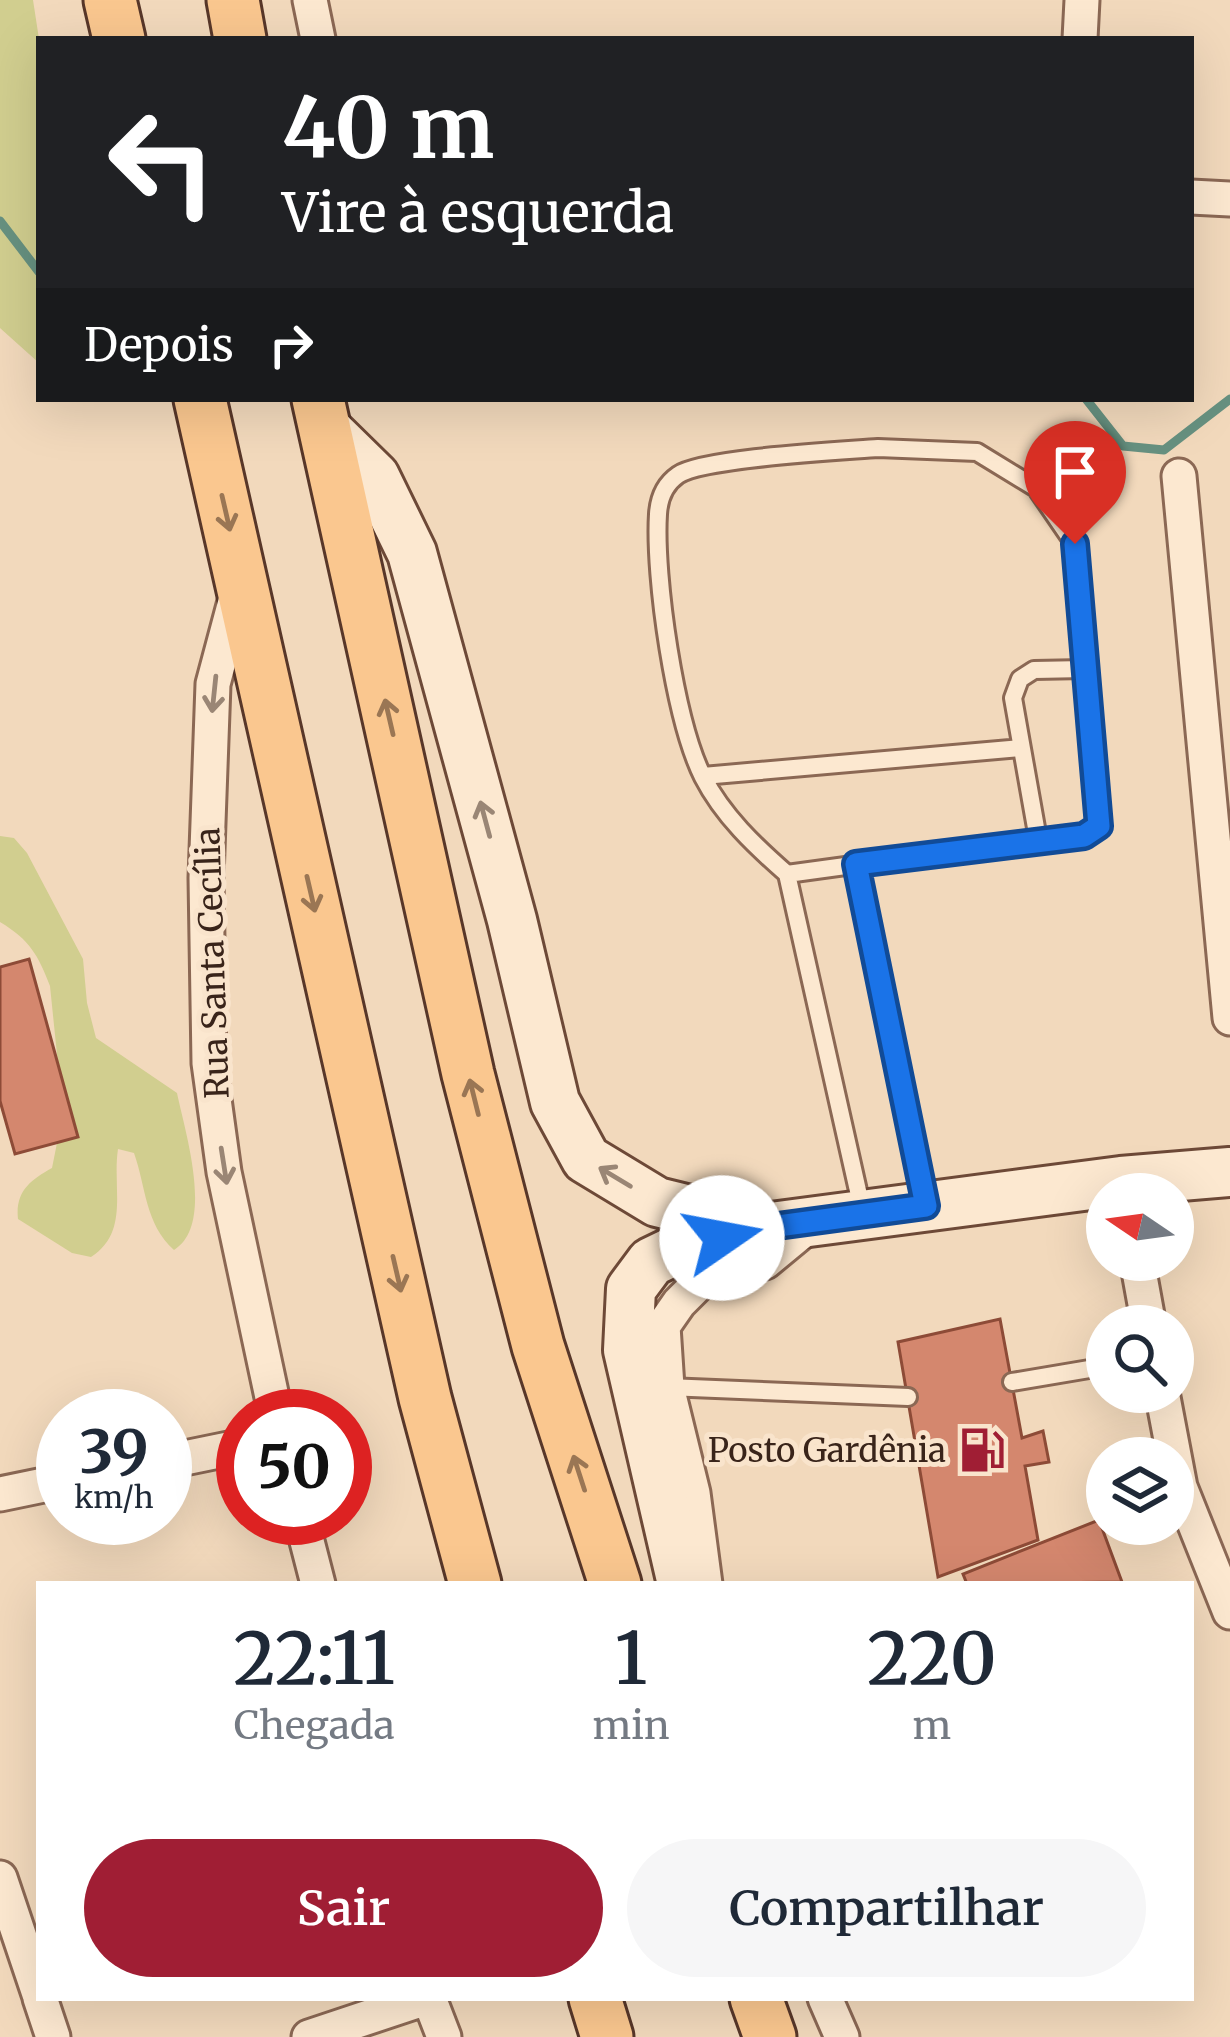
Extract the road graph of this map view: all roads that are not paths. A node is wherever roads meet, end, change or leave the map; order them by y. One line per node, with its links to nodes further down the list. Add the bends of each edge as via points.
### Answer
1 (110, 0): 5 (main road)
2 (233, 0): 6 (main road)
3 (310, 0): 7 (street)
4 (1082, 0): 8 (street)
5 (118, 36)
6 (240, 36)
7 (317, 36)
8 (1080, 36)
9 (1194, 197): 10 (street)
10 (1230, 199)
11 (201, 402): 14 (main road, one-way to 14)
12 (321, 413): 28 (main road, one-way to 12, via 657,1202 586,1159 555,1102 412,553 375,476); 40 (main road, one-way to 12, via 538,1346 480,1119)
13 (1179, 476): 21 (street)
14 (241, 580): 32 (street, Rua Santa Cecília, one-way to 32, via 213,684 209,1063); 39 (main road, one-way to 39, via 425,1398)
15 (1085, 669): 16 (lane, via 1034,670 1020,679 1013,698); 17 (lane, via 1075,544 1036,488 977,452 878,448 683,471 665,486 658,511 661,577 675,682); 18 (lane, via 1099,826 1084,836)
16 (1020, 748): 17 (lane); 18 (lane)
17 (703, 776): 20 (lane, via 743,836)
18 (1039, 839): 19 (lane)
19 (856, 864): 20 (lane); 25 (lane)
20 (787, 874): 26 (lane)
21 (1230, 1018)
22 (1230, 1172): 23 (main road)
23 (1194, 1177)
24 (1086, 1191): 25 (main road)
25 (926, 1206): 26 (main road)
26 (863, 1214): 27 (main road)
27 (814, 1221): 28 (main road); 31 (street, via 765,1262 704,1279 679,1303 663,1326)
28 (763, 1228): 41 (main road, via 680,1248 651,1262 631,1289 629,1360)
29 (1086, 1370): 30 (lane)
30 (1012, 1382)
31 (667, 1387): 33 (lane); 42 (street)
32 (270, 1389)
33 (908, 1397)
34 (1166, 1413): 43 (street, via 1180,1487)
35 (36, 1487): 36 (street)
36 (0, 1494)
37 (308, 1545): 38 (street)
38 (317, 1581)
39 (475, 1581)
40 (614, 1581)
41 (681, 1581)
42 (705, 1581)
43 (1230, 1612)
44 (0, 1878): 45 (street)
45 (36, 1984)
46 (42, 2001): 52 (street)
47 (418, 2001): 53 (street)
48 (428, 2001): 54 (street)
49 (596, 2001): 55 (main road)
50 (758, 2001): 56 (main road)
51 (826, 2001): 57 (street)
52 (53, 2037)
53 (309, 2037)
54 (444, 2037)
55 (607, 2037)
56 (770, 2037)
57 (842, 2037)

